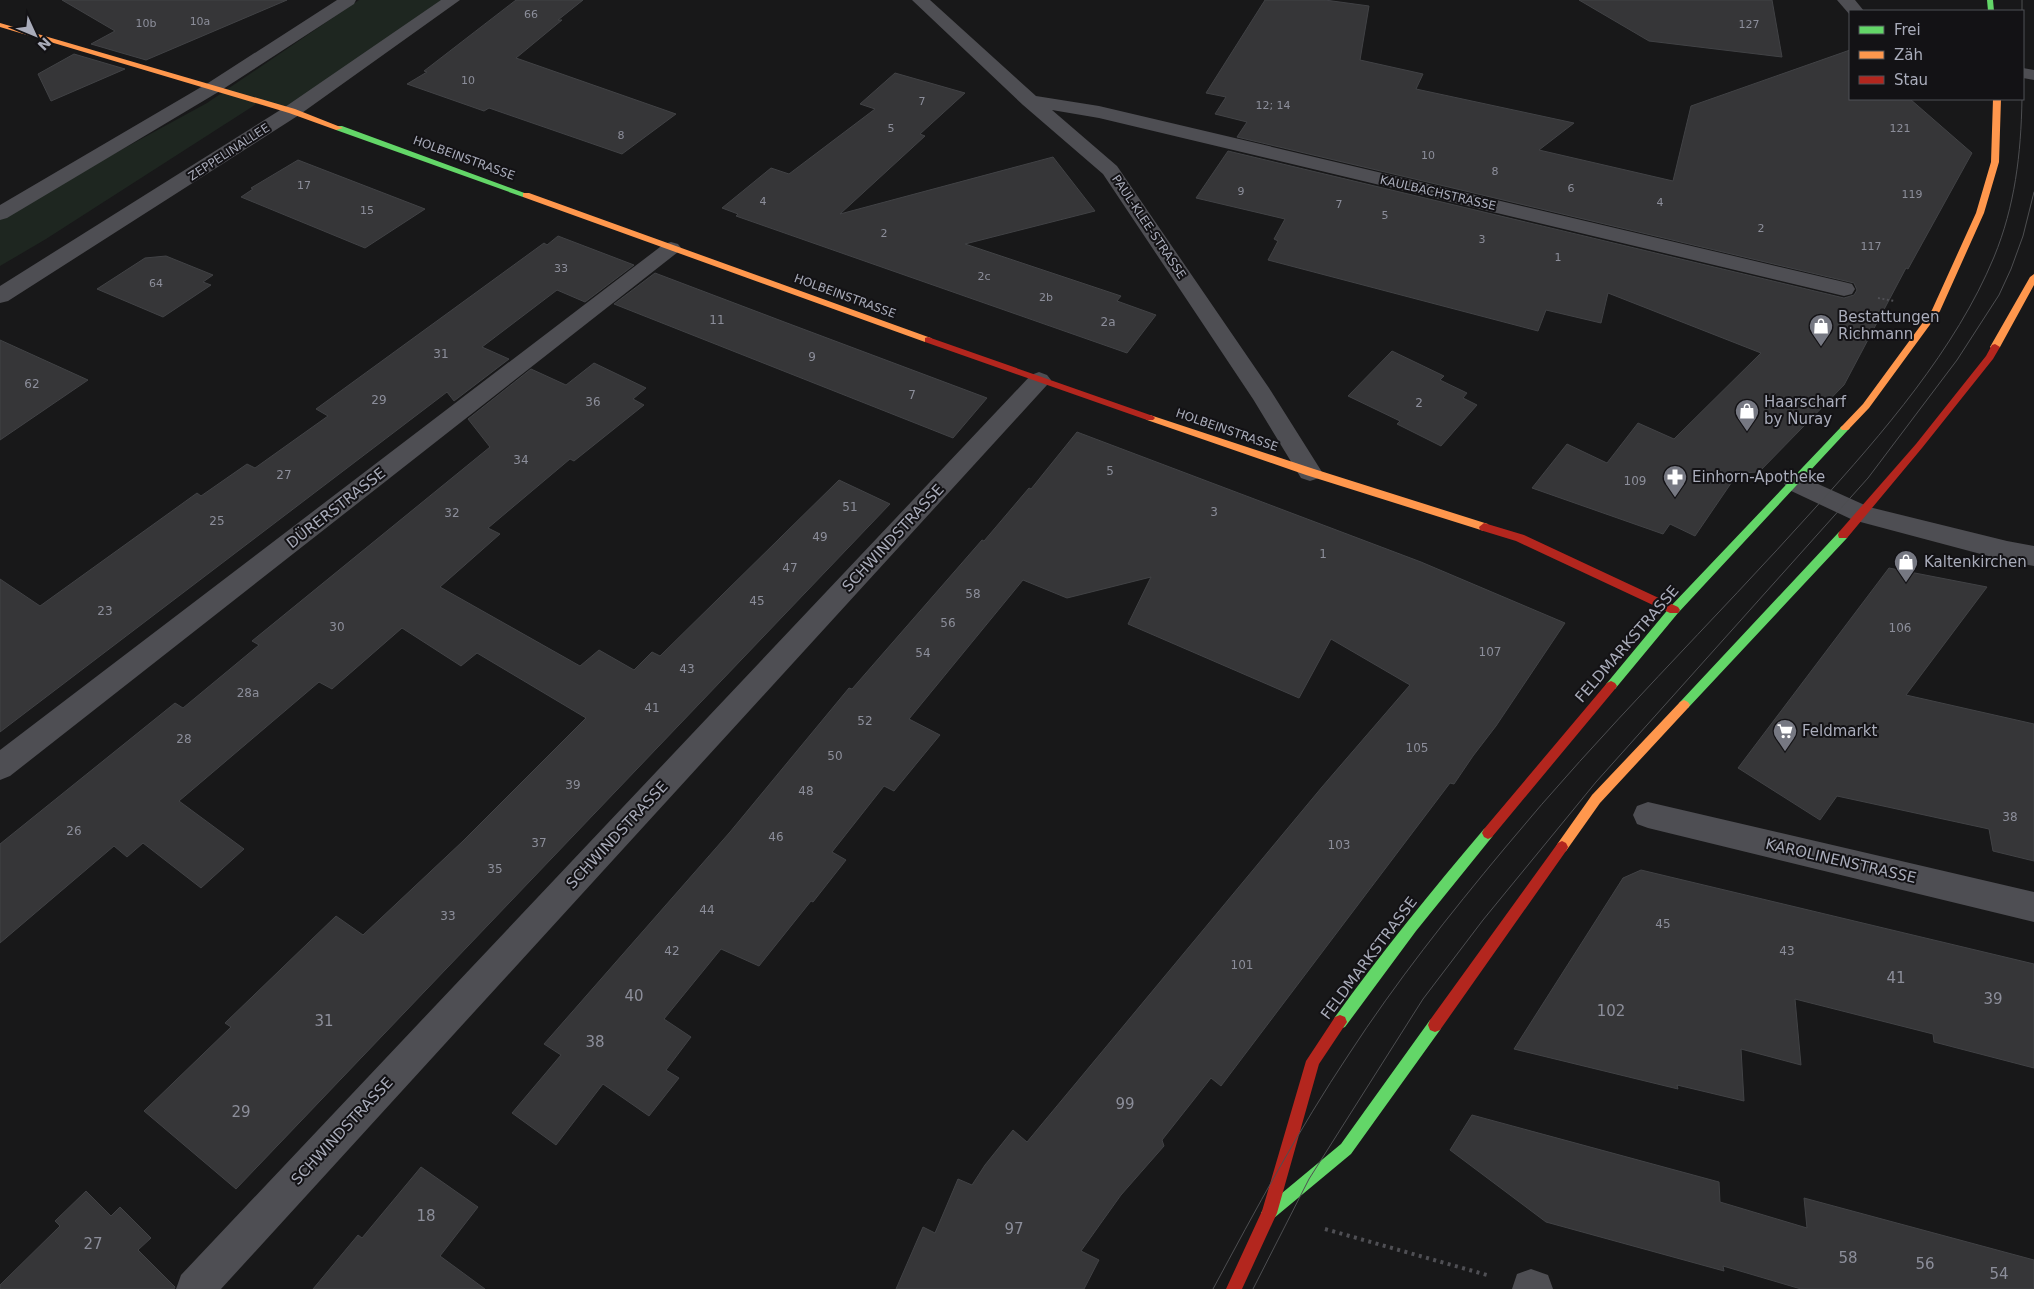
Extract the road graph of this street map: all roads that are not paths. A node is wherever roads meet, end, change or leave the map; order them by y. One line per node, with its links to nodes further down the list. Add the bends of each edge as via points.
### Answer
1 (348, 0): 7 (street)
2 (452, 0): 10 (street, ZEPPELINALLEE)
3 (920, 0): 9 (street, PAUL-KLEE-STRASSE)
4 (1845, 0): 5 (street)
5 (1855, 10)
6 (0, 24): 7 (main road, HOLBEINSTRASSE)
7 (214, 87): 10 (main road, HOLBEINSTRASSE); 11 (street)
8 (1997, 100): 18 (main road, FELDMARKSTRASSE, via 1995,162 1980,213 1936,311 1866,406)
9 (1030, 101): 14 (street, KAULBACHSTRASSE, via 1099,112); 17 (street, PAUL-KLEE-STRASSE, via 1110,170)
10 (292, 111): 12 (main road, HOLBEINSTRASSE); 15 (street, ZEPPELINALLEE)
11 (0, 214)
12 (671, 248): 16 (main road, HOLBEINSTRASSE); 22 (street, DÜRERSTRASSE)
13 (2034, 277): 19 (main road, FELDMARKSTRASSE, via 1990,358)
14 (1844, 289)
15 (0, 296)
16 (1039, 380): 17 (main road, HOLBEINSTRASSE); 26 (street, SCHWINDSTRASSE)
17 (1310, 472): 21 (main road, HOLBEINSTRASSE, via 1520,538)
18 (1796, 483): 19 (street); 21 (main road, FELDMARKSTRASSE)
19 (1862, 514): 20 (street); 25 (main road, FELDMARKSTRASSE, via 1596,800 1346,1149)
20 (2034, 556)
21 (1674, 610): 25 (main road, FELDMARKSTRASSE, via 1421,913 1313,1061)
22 (0, 767)
23 (1648, 815): 24 (street, KAROLINENSTRASSE)
24 (2034, 907)
25 (1269, 1212): 27 (main road, FELDMARKSTRASSE)
26 (195, 1289)
27 (1234, 1289)

